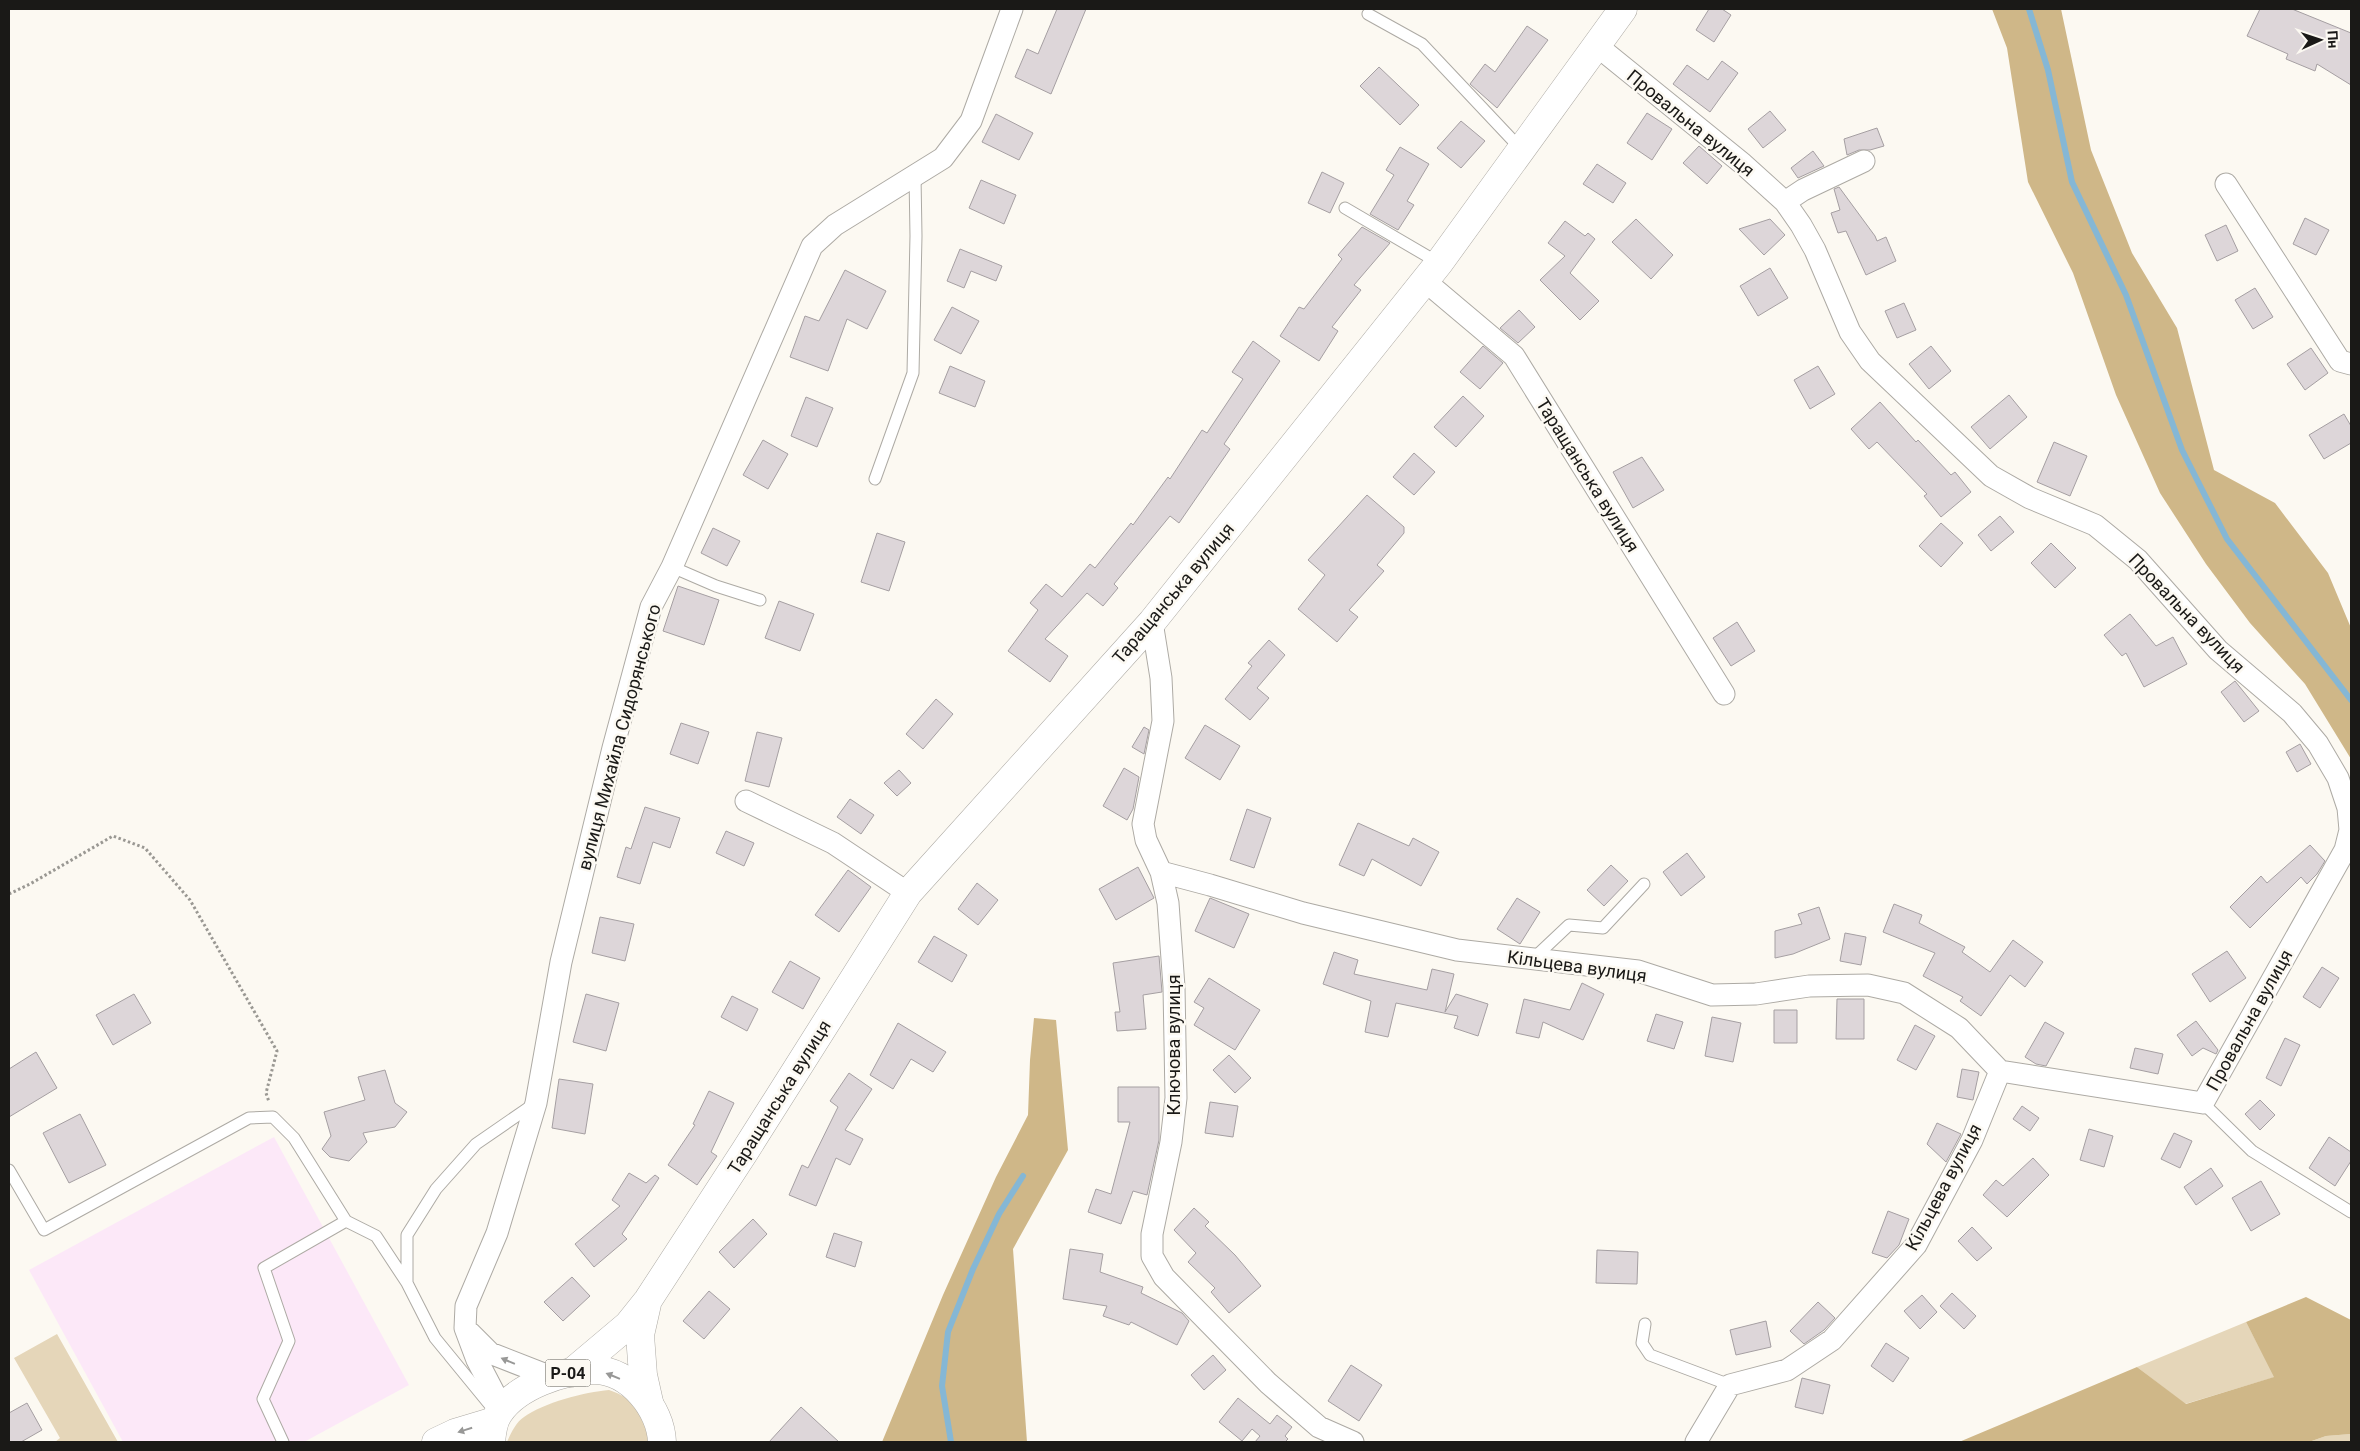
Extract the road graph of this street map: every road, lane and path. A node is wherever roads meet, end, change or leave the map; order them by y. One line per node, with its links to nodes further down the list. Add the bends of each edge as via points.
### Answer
1 (1012, 9): 7 (street, вулиця Михайла Сидорянського, via 971,122 944,158)
2 (1623, 9): 4 (main road, Таращанська вулиця)
3 (1368, 14): 5 (lane, via 1422,44)
4 (1596, 45): 5 (main road, Таращанська вулиця); 9 (street, Провальна вулиця, via 1744,164)
5 (1520, 148): 11 (main road, Таращанська вулиця)
6 (1864, 161): 9 (street)
7 (915, 176): 13 (lane, via 912,372); 14 (street, вулиця Михайла Сидорянського, via 835,225 812,246)
8 (2226, 184): 12 (street, via 2340,361)
9 (1784, 202): 26 (street, Провальна вулиця, via 1815,250 1850,332 1870,361 1991,476 2030,498 2095,525 2138,560 2218,650 2292,713 2318,744 2338,778 2348,808 2350,830 2345,850)
10 (1345, 208): 11 (lane)
11 (1432, 272): 16 (main road, Таращанська вулиця); 17 (street, Таращанська вулиця, via 1514,356)
12 (2351, 364)
13 (875, 478)
14 (672, 567): 15 (lane); 25 (street, вулиця Михайла Сидорянського, via 652,607 613,748 561,962)
15 (760, 600)
16 (1152, 622): 19 (street, Ключова вулиця, via 1162,678 1163,722 1142,824); 21 (main road, Таращанська вулиця)
17 (1724, 694)
18 (746, 801): 21 (street, via 832,843)
19 (1161, 872): 23 (street, Кільцева вулиця, via 1303,914 1457,950); 42 (street, Ключова вулиця, via 1168,903 1173,978 1176,1098 1171,1142 1152,1234 1152,1256 1164,1278 1268,1383 1319,1427)
20 (1644, 884): 23 (lane, via 1603,928 1569,925)
21 (908, 893): 32 (main road, Таращанська вулиця)
22 (9, 894): 27 (path, via 113,836 145,848 190,900 277,1050 266,1093)
23 (1534, 958): 24 (street, Кільцева вулиця, via 1638,971 1712,995 1756,994 1809,986 1868,985 1904,993 1960,1028)
24 (2000, 1071): 26 (street); 36 (street, Кільцева вулиця, via 1972,1140 1916,1246 1832,1340 1787,1370)
25 (536, 1102): 31 (lane, via 476,1144 436,1189 407,1235); 34 (street, вулиця Михайла Сидорянського, via 497,1234 466,1306)
26 (2202, 1103): 29 (lane, via 2252,1151)
27 (272, 1117): 28 (lane, via 249,1118 44,1230); 30 (lane, via 294,1138)
28 (9, 1170)
29 (2351, 1212)
30 (346, 1221): 31 (lane, via 376,1236); 39 (lane, via 264,1268 289,1341 264,1399)
31 (407, 1283): 37 (lane, via 435,1338)
32 (648, 1300): 35 (main road, Таращанська вулиця, via 628,1325); 38 (main road, Таращанська вулиця, via 640,1335 643,1375)
33 (1645, 1324): 36 (lane, via 1642,1343 1650,1355)
34 (465, 1328): 35 (street, one-way to 34, via 490,1353); 37 (street)
35 (562, 1375): 37 (main road, Р-04, via 533,1386); 38 (main road, Р-04, one-way to 35, via 633,1386 615,1375 596,1370)
36 (1730, 1386): 43 (street)
37 (496, 1421): 40 (main road, Р-04, one-way to 40)
38 (656, 1422): 41 (main road, Р-04)
39 (283, 1442)
40 (436, 1442)
41 (677, 1442)
42 (1353, 1442)
43 (1696, 1442)

